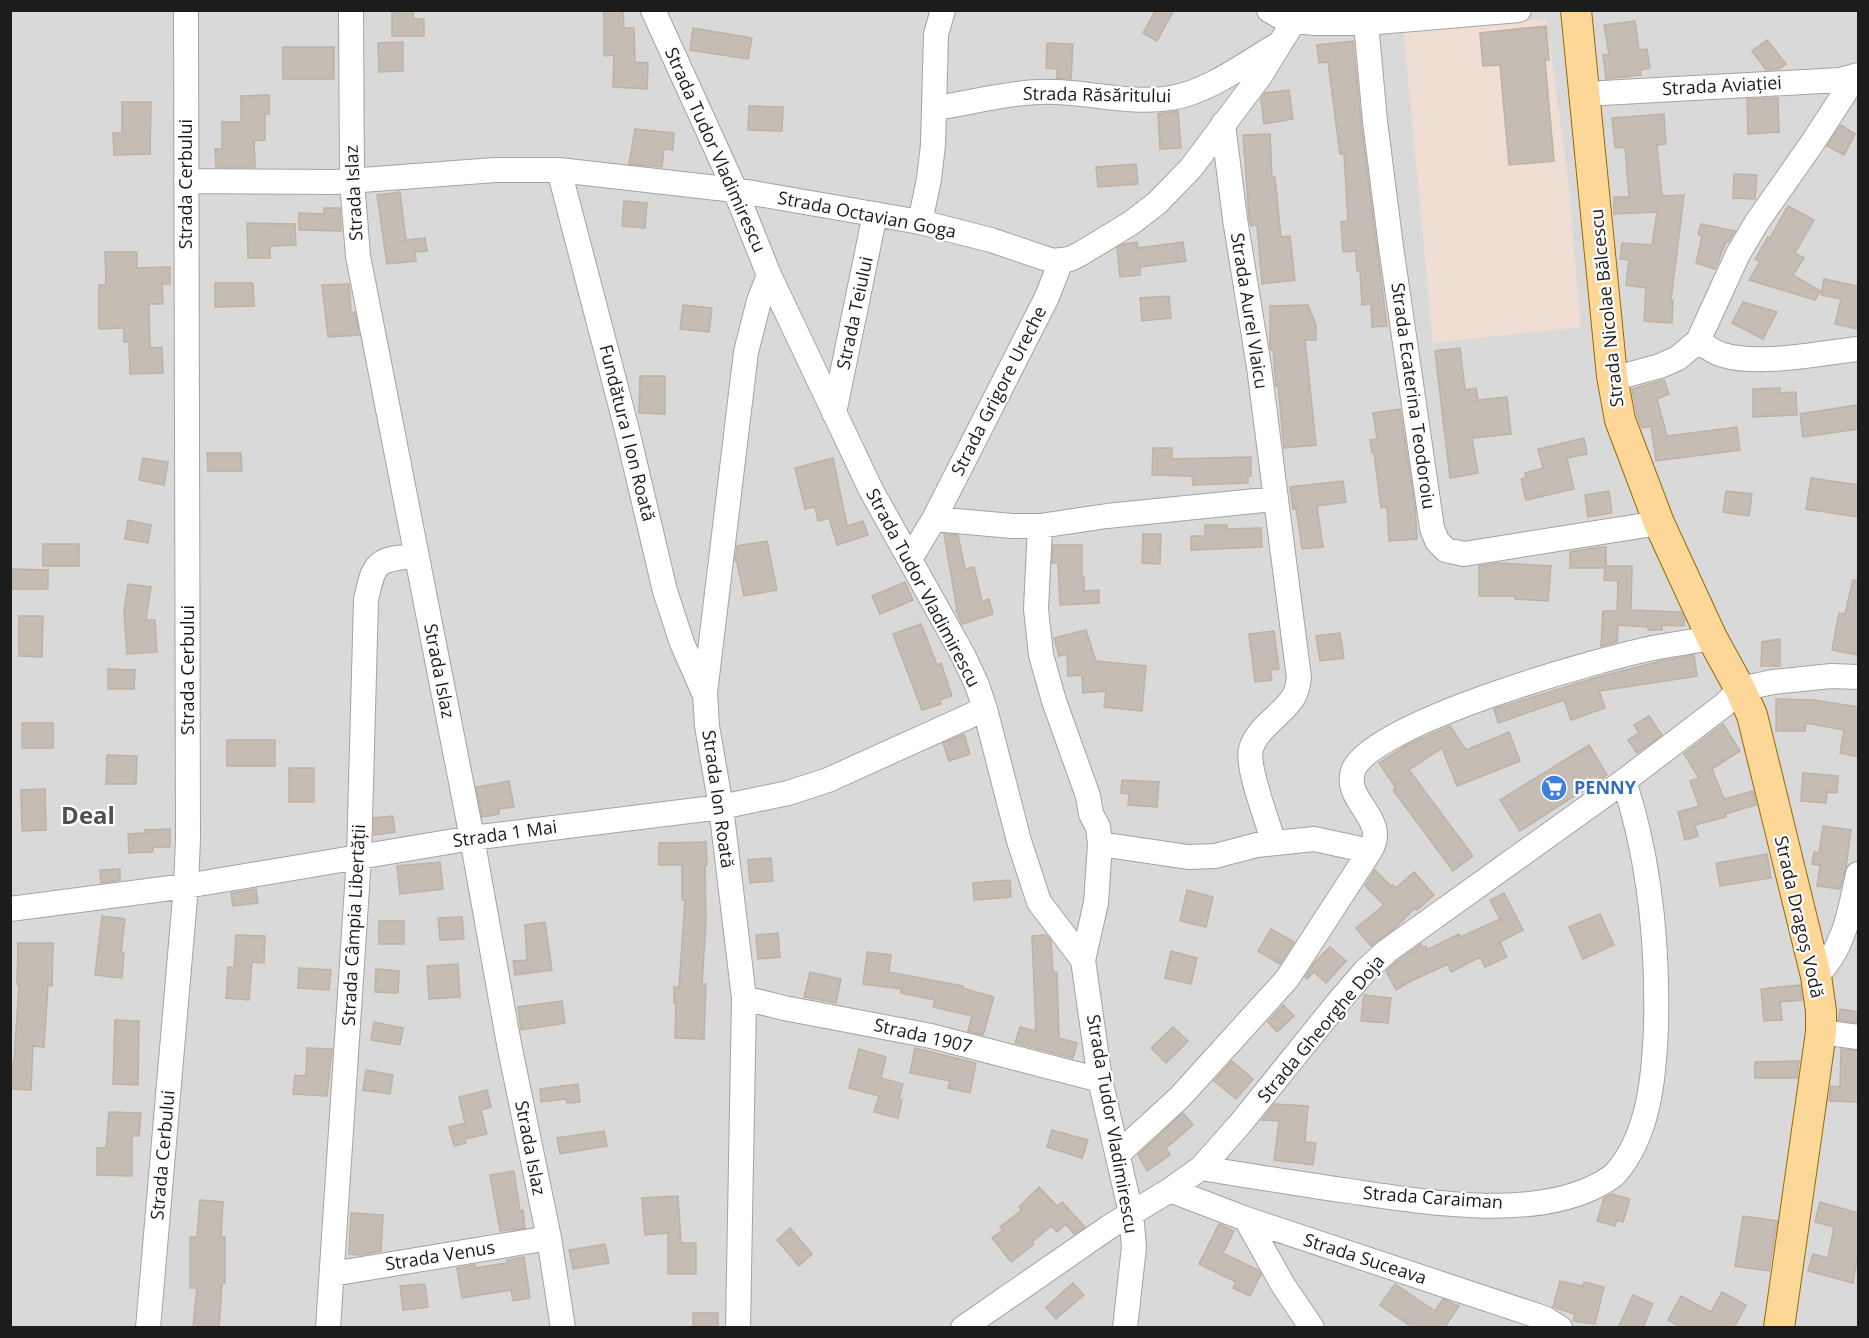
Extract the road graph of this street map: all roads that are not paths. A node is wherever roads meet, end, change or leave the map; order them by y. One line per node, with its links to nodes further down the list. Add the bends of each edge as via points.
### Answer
1 (186, 10): 16 (street, Strada Cerbului)
2 (351, 10): 17 (street, Strada Islaz)
3 (943, 10): 13 (street, via 936,34)
4 (1269, 10): 8 (street)
5 (1518, 10): 9 (street)
6 (1576, 10): 12 (main road, Strada Nicolae Bălcescu)
7 (658, 12): 18 (street, Strada Tudor Vladimirescu)
8 (1294, 21): 9 (street); 10 (street)
9 (1366, 23): 29 (street, Strada Ecaterina Teodoroiu, via 1391,247 1421,460 1437,541 1446,550 1464,554)
10 (1282, 42): 13 (street, Strada Răsăritului, via 1209,85 1172,98 1040,92 1007,94); 14 (street)
11 (1857, 76): 12 (street, Strada Aviației); 23 (street, via 1747,238)
12 (1585, 94): 25 (main road, Strada Nicolae Bălcescu)
13 (936, 108): 20 (street)
14 (1223, 124): 21 (street, via 1191,168 1157,203 1080,254); 27 (street, Strada Aurel Vlaicu)
15 (559, 170): 17 (street, Strada Octavian Goga, via 495,170); 18 (street, Strada Octavian Goga); 36 (street, Fundătura I Ion Roată, via 665,591 682,643)
16 (186, 182): 17 (street, Strada Octavian Goga); 46 (street, Strada Cerbului)
17 (352, 182): 31 (street, Strada Islaz, via 358,256)
18 (735, 190): 19 (street, Strada Octavian Goga); 22 (street, Strada Tudor Vladimirescu)
19 (875, 214): 20 (street, Strada Octavian Goga); 26 (street, Strada Teiului)
20 (920, 222): 21 (street, Strada Octavian Goga)
21 (1061, 261): 28 (street, Strada Grigore Ureche, via 1047,297)
22 (769, 275): 26 (street, Strada Tudor Vladimirescu); 36 (street, Strada Ion Roată, via 746,352)
23 (1698, 341): 24 (street, via 1735,358 1769,359); 25 (street, via 1678,358 1660,366)
24 (1858, 349)
25 (1612, 376): 29 (main road, Strada Nicolae Bălcescu, via 1620,420)
26 (834, 413): 32 (street, Strada Tudor Vladimirescu)
27 (1275, 499): 30 (street); 41 (street, Strada Aurel Vlaicu, via 1299,678 1296,694 1258,736 1250,751 1250,765)
28 (934, 519): 30 (street); 32 (street, Strada Grigore Ureche)
29 (1659, 523): 33 (main road, Strada Nicolae Bălcescu)
30 (1040, 526): 42 (street, via 1036,609 1041,656 1098,827)
31 (416, 556): 40 (street, Strada Islaz); 44 (street, Strada Câmpia Libertății, via 393,558 375,567 366,600)
32 (910, 559): 37 (street, Strada Tudor Vladimirescu, via 963,655)
33 (1712, 638): 35 (main road, Strada Nicolae Bălcescu); 43 (street, via 1657,647 1543,677 1417,725 1378,745 1360,760 1353,772 1355,794 1376,832)
34 (1858, 677): 35 (street, via 1831,676)
35 (1740, 689): 38 (street, Strada Gheorghe Doja); 49 (main road, Strada Dragoș Vodă, via 1752,715)
36 (705, 693): 39 (street, Strada Ion Roată)
37 (985, 710): 39 (street, Strada 1 Mai, via 828,780 788,794); 48 (street, Strada Tudor Vladimirescu, via 1039,902)
38 (1624, 781): 55 (street, Strada Gheorghe Doja, via 1387,951 1365,971); 55 (street, Strada Caraiman, via 1648,887 1656,1008 1652,1086 1633,1147 1613,1176 1586,1191 1558,1199 1482,1205 1376,1195)
39 (721, 807): 40 (street, Strada 1 Mai); 50 (street, Strada Ion Roată)
40 (472, 838): 44 (street, Strada 1 Mai); 59 (street, Strada Islaz)
41 (1274, 843): 42 (street, via 1215,856 1188,857); 43 (street, via 1314,839)
42 (1100, 844): 48 (street, via 1096,903)
43 (1370, 851): 54 (street, via 1287,980 1180,1097)
44 (359, 857): 46 (street, Strada 1 Mai); 60 (street, Strada Câmpia Libertății)
45 (1858, 874): 49 (street, via 1838,948)
46 (186, 885): 47 (street, Strada 1 Mai); 61 (street, Strada Cerbului)
47 (10, 909)
48 (1083, 960): 53 (street, Strada Tudor Vladimirescu)
49 (1816, 976): 51 (main road, Strada Dragoș Vodă)
50 (744, 998): 53 (street, Strada 1907, via 931,1036); 64 (street, Strada Ion Roată)
51 (1821, 1032): 52 (street); 69 (main road, Strada Dragoș Vodă)
52 (1858, 1037)
53 (1100, 1080): 54 (street, Strada Tudor Vladimirescu)
54 (1118, 1154): 57 (street, Strada Tudor Vladimirescu)
55 (1201, 1168): 56 (street, Strada Gheorghe Doja)
56 (1170, 1190): 57 (street, Strada Gheorghe Doja); 58 (street, Strada Suceava)
57 (1131, 1214): 65 (street, Strada Gheorghe Doja); 66 (street, Strada Tudor Vladimirescu, via 1134,1247)
58 (1246, 1219): 67 (street); 68 (street, Strada Suceava, via 1544,1318)
59 (549, 1238): 60 (street, Strada Venus); 63 (street, Strada Islaz)
60 (332, 1274): 62 (street, Strada Câmpia Libertății)
61 (148, 1328)
62 (328, 1328)
63 (563, 1328)
64 (738, 1328)
65 (963, 1328)
66 (1125, 1328)
67 (1312, 1328)
68 (1560, 1328)
69 (1779, 1328)

